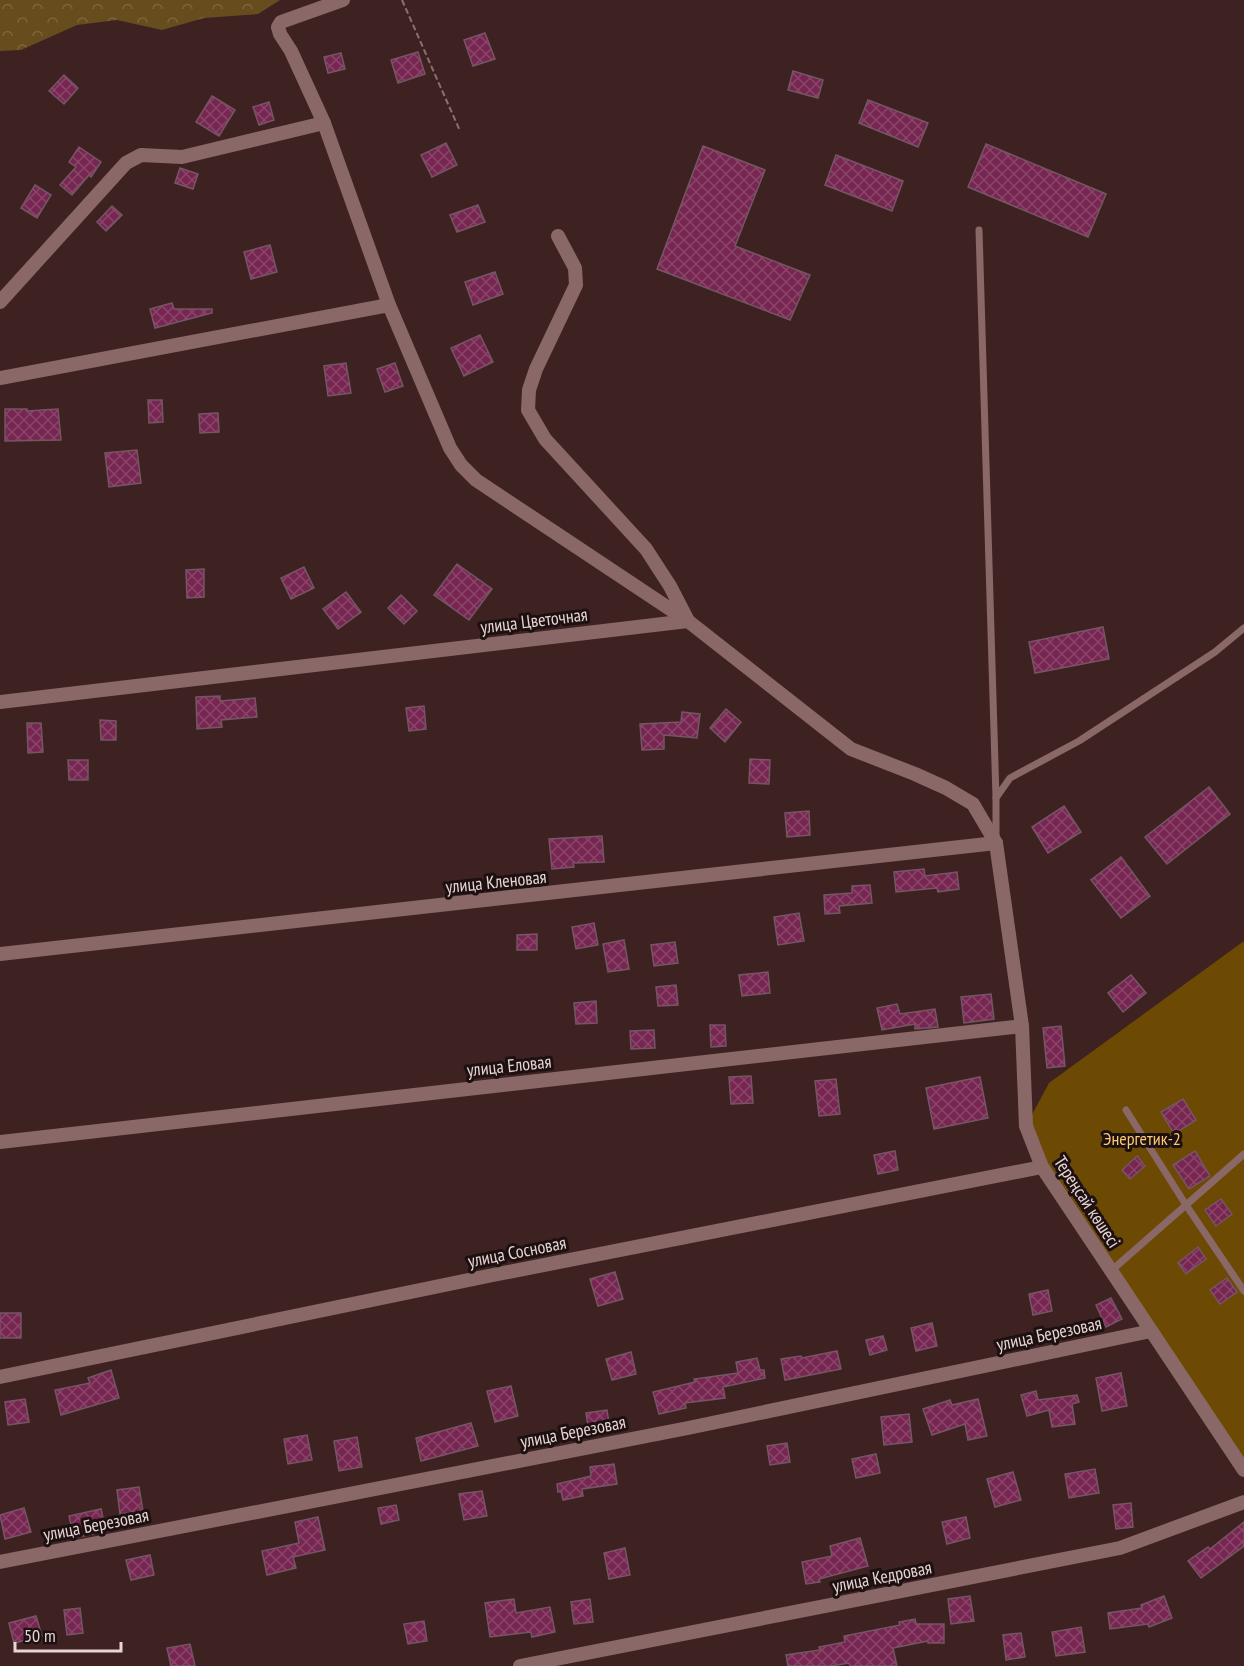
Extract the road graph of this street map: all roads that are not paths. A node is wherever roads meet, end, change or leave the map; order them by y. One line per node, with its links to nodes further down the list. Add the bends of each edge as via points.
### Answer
1 (343, 0): 2 (street, via 281,22 278,27)
2 (324, 123): 5 (street, via 182,158 141,154 126,163); 6 (street)
3 (979, 230): 11 (lane)
4 (558, 236): 8 (street, via 575,268 576,285 536,369 528,410 545,439 646,549)
5 (0, 302)
6 (389, 305): 7 (street); 8 (street, via 450,448 461,465 476,480)
7 (0, 378)
8 (688, 621): 10 (street, улица Цветочная); 12 (street, via 851,749 915,774 973,804)
9 (1244, 628): 11 (lane, via 1215,652 1079,741 1010,778)
10 (0, 702)
11 (996, 798): 12 (lane)
12 (996, 843): 13 (street, улица Кленовая); 14 (street, Тереңсай көшесі)
13 (0, 954)
14 (1022, 1026): 16 (street, улица Еловая); 18 (street, Тереңсай көшесі, via 1026,1126)
15 (1126, 1110): 19 (lane)
16 (0, 1142)
17 (1244, 1154): 19 (lane)
18 (1041, 1167): 20 (street, Тереңсай көшесі); 23 (street, улица Сосновая)
19 (1186, 1205): 20 (lane); 21 (lane)
20 (1111, 1271): 22 (street, Тереңсай көшесі)
21 (1244, 1291)
22 (1151, 1331): 24 (street, Тереңсай көшесі); 26 (street, улица Березовая, via 688,1428)
23 (0, 1377)
24 (1244, 1470)
25 (1244, 1502): 27 (street, улица Кедровая, via 1120,1548)
26 (0, 1562)
27 (520, 1666)

